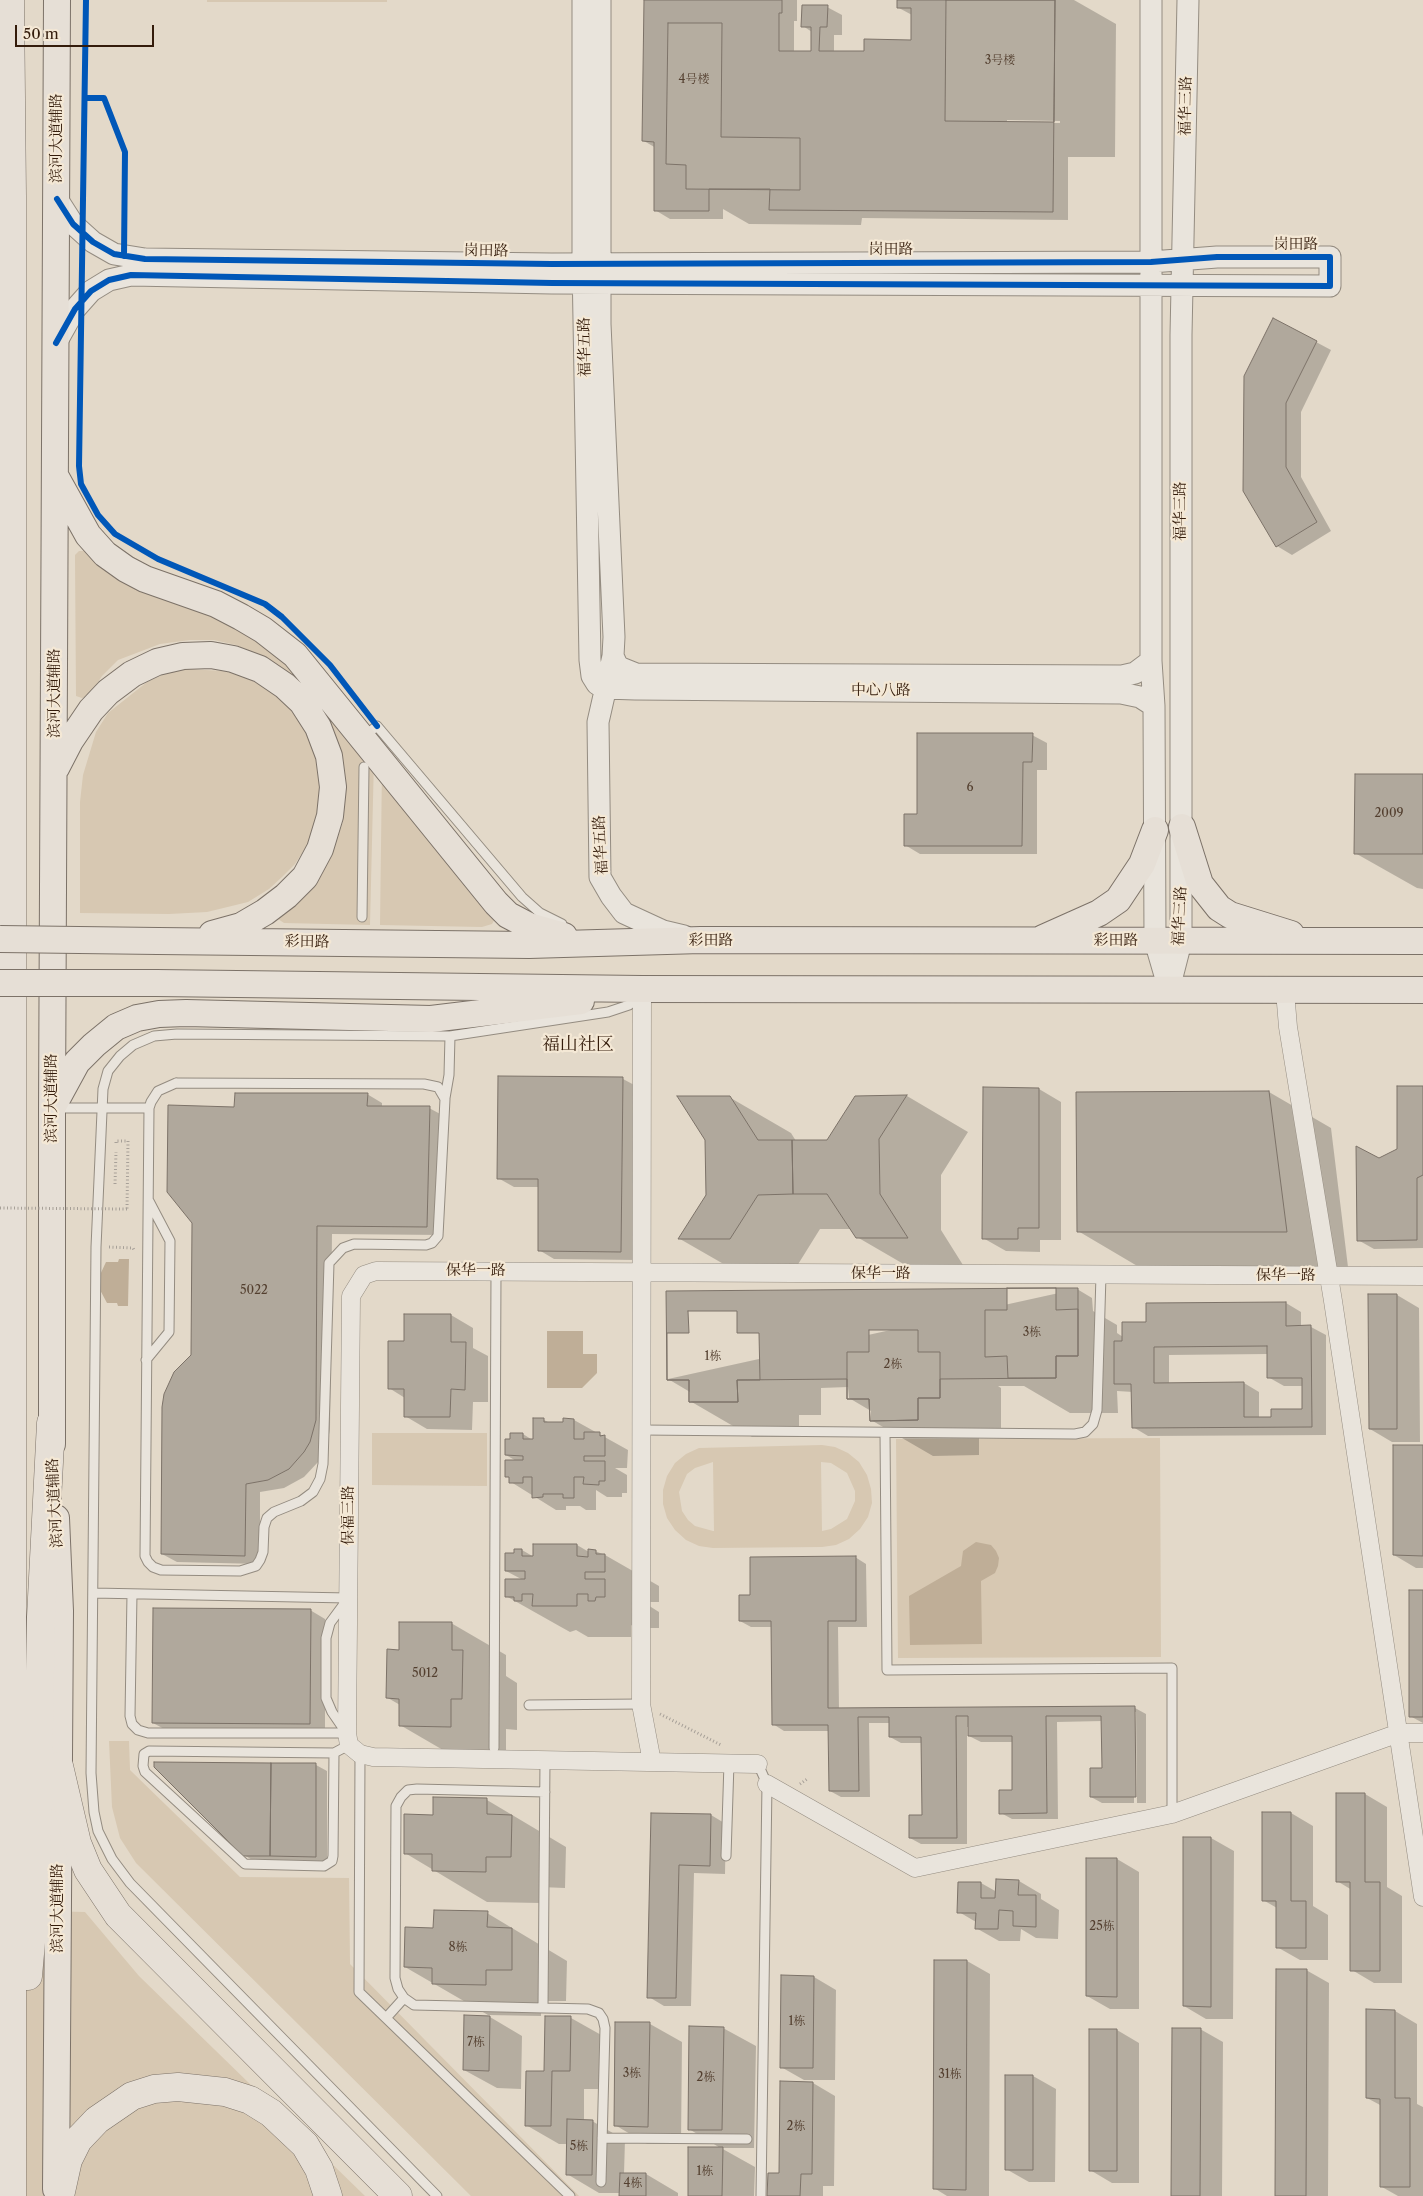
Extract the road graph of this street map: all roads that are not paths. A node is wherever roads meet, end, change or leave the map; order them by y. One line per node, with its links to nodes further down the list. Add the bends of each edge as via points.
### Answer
1 (10, 0): 87 (highway)
2 (57, 0): 7 (main road, 滨河大道辅路)
3 (583, 0): 10 (street, 福华五路)
4 (600, 0): 10 (street, 福华五路)
5 (1151, 0): 9 (street, 福华三路)
6 (1188, 0): 8 (street, 福华三路)
7 (57, 199): 10 (street, 岗田路, via 73,224 93,242 114,254 146,259); 13 (main road, 滨河大道辅路)
8 (1183, 259): 9 (street, 岗田路); 12 (street, 福华三路); 12 (street, 岗田路, via 1330,257 1330,286)
9 (1151, 262): 10 (street, 岗田路); 11 (street, 福华三路)
10 (592, 273): 11 (street, 岗田路); 13 (street, 岗田路, via 121,276 91,290 75,309); 15 (street, 福华五路); 17 (street, 福华五路, via 590,660 592,676)
11 (1151, 286): 12 (street, 岗田路); 16 (street, 福华三路)
12 (1182, 286): 22 (street, 福华三路)
13 (56, 343): 14 (main road, 滨河大道辅路)
14 (56, 475): 21 (main road, 滨河大道辅路); 27 (main road, via 88,534 105,554 145,579 216,604 241,617 295,655 508,915 529,926)
15 (613, 656): 16 (street, 中心八路, via 617,665 636,674 1122,676 1135,674); 17 (street, 福华五路)
16 (1151, 661): 18 (street, 福华三路)
17 (605, 688): 18 (street, 中心八路, via 1121,692 1140,697); 28 (street, 福华五路, via 598,722 600,877 624,913 663,931)
18 (1154, 706): 23 (street, 福华三路)
19 (374, 728): 25 (lane, via 522,897 540,913)
20 (364, 767): 24 (lane)
21 (54, 771): 29 (main road, via 91,710 108,692 132,674 157,662 183,656 211,655 233,659 260,669 302,702 318,727 329,756 333,788 330,816 320,849 305,877 266,912 241,926); 48 (main road, 滨河大道辅路)
22 (1182, 827): 33 (street, 福华三路); 34 (main road, via 1200,884 1219,908 1230,916)
23 (1155, 830): 30 (main road, via 1142,864 1118,900 1099,913); 32 (street, 福华三路)
24 (362, 916)
25 (568, 927)
26 (0, 939): 29 (main road, 彩田路, bridge)
27 (588, 939): 28 (main road, 彩田路); 29 (main road, 彩田路, via 528,945)
28 (701, 940): 30 (main road, 彩田路)
29 (192, 941)
30 (1038, 941): 32 (main road, 彩田路)
31 (1422, 941): 34 (main road, 彩田路)
32 (1155, 942): 33 (main road, 彩田路); 38 (street, 福华三路)
33 (1181, 942): 34 (main road, 彩田路); 38 (street, 福华三路)
34 (1310, 942)
35 (1423, 972): 41 (main road, via 1369,975)
36 (0, 983): 37 (main road, bridge)
37 (642, 989): 38 (main road); 44 (lane, via 637,999 608,1012); 48 (main road, via 570,1004 431,1019 186,1013 137,1018 116,1027 77,1062); 53 (street)
38 (1169, 989): 40 (main road)
39 (1423, 990): 41 (main road)
40 (1285, 991): 41 (main road); 55 (street)
41 (1313, 991)
42 (362, 1026): 43 (lane)
43 (362, 1036): 44 (lane); 49 (lane, via 154,1036 133,1045 114,1062 105,1080)
44 (450, 1036): 45 (lane)
45 (449, 1075): 46 (lane, via 441,1083); 47 (lane)
46 (432, 1085): 47 (lane, via 438,1087); 50 (lane, via 176,1083 158,1091)
47 (445, 1099): 58 (lane, via 438,1236 432,1244 426,1245 354,1244 343,1248 328,1263 324,1464 313,1492 301,1502 267,1518 263,1552 256,1566 249,1570 161,1570 148,1562 144,1549)
48 (52, 1108): 49 (lane); 59 (main road, 滨河大道辅路)
49 (102, 1108): 50 (lane); 62 (lane, via 96,1247)
50 (149, 1108): 51 (lane)
51 (148, 1198): 58 (lane); 58 (lane, via 170,1241 170,1276 169,1332)
52 (496, 1272): 53 (street, 保华一路); 57 (street, 保华一路, via 376,1271 364,1275); 70 (lane)
53 (642, 1272): 54 (street, 保华一路); 60 (street)
54 (1101, 1275): 55 (street, 保华一路); 61 (lane, via 1097,1410 1093,1424 1085,1432)
55 (1328, 1276): 56 (street, 保华一路); 67 (street)
56 (1423, 1276)
57 (351, 1296): 64 (street, 保福三路)
58 (146, 1360)
59 (51, 1423): 76 (main road, 滨河大道辅路, via 60,1611); 87 (highway, via 41,1617 36,1886)
60 (642, 1430): 61 (lane); 65 (street)
61 (885, 1433): 79 (lane, via 887,1670 1172,1668)
62 (92, 1593): 63 (lane); 93 (lane, via 91,1793 98,1831 112,1858 130,1883)
63 (132, 1594): 64 (lane); 69 (lane, via 130,1716 138,1730)
64 (348, 1598): 69 (street, 保福三路)
65 (641, 1704): 66 (lane); 73 (street)
66 (529, 1705)
67 (1399, 1732): 68 (street); 79 (street); 81 (street)
68 (1423, 1732)
69 (352, 1744): 71 (lane); 72 (street, via 373,1757); 84 (lane, via 359,1992)
70 (494, 1748)
71 (334, 1754): 71 (lane, via 148,1751 144,1754 143,1766 145,1772 245,1864 324,1866 332,1861 333,1856)
72 (545, 1760): 73 (street); 78 (lane)
73 (652, 1762): 74 (street)
74 (729, 1763): 75 (street); 80 (lane)
75 (758, 1764): 77 (lane)
76 (58, 1766): 90 (main road, 滨河大道辅路); 92 (highway, via 77,1843 88,1870 118,1915)
77 (767, 1784): 79 (street, via 915,1868); 95 (lane)
78 (545, 1792): 82 (lane, via 417,1789 408,1790 401,1797 396,1806 395,1978); 83 (lane)
79 (1172, 1814)
80 (726, 1856)
81 (1423, 1897)
82 (404, 1998): 83 (lane, via 414,2005 424,2006); 84 (lane)
83 (543, 2007): 85 (lane, via 588,2008 603,2019)
84 (386, 2018): 94 (lane)
85 (602, 2138): 86 (lane); 88 (lane)
86 (747, 2139)
87 (12, 2142): 89 (highway)
88 (601, 2182)
89 (12, 2196)
90 (58, 2196): 91 (highway, via 68,2160 78,2140 97,2120 132,2096 154,2089 178,2087 225,2092 250,2100 271,2113 306,2145)
91 (328, 2196)
92 (398, 2196)
93 (437, 2196)
94 (570, 2196)
95 (761, 2196)

